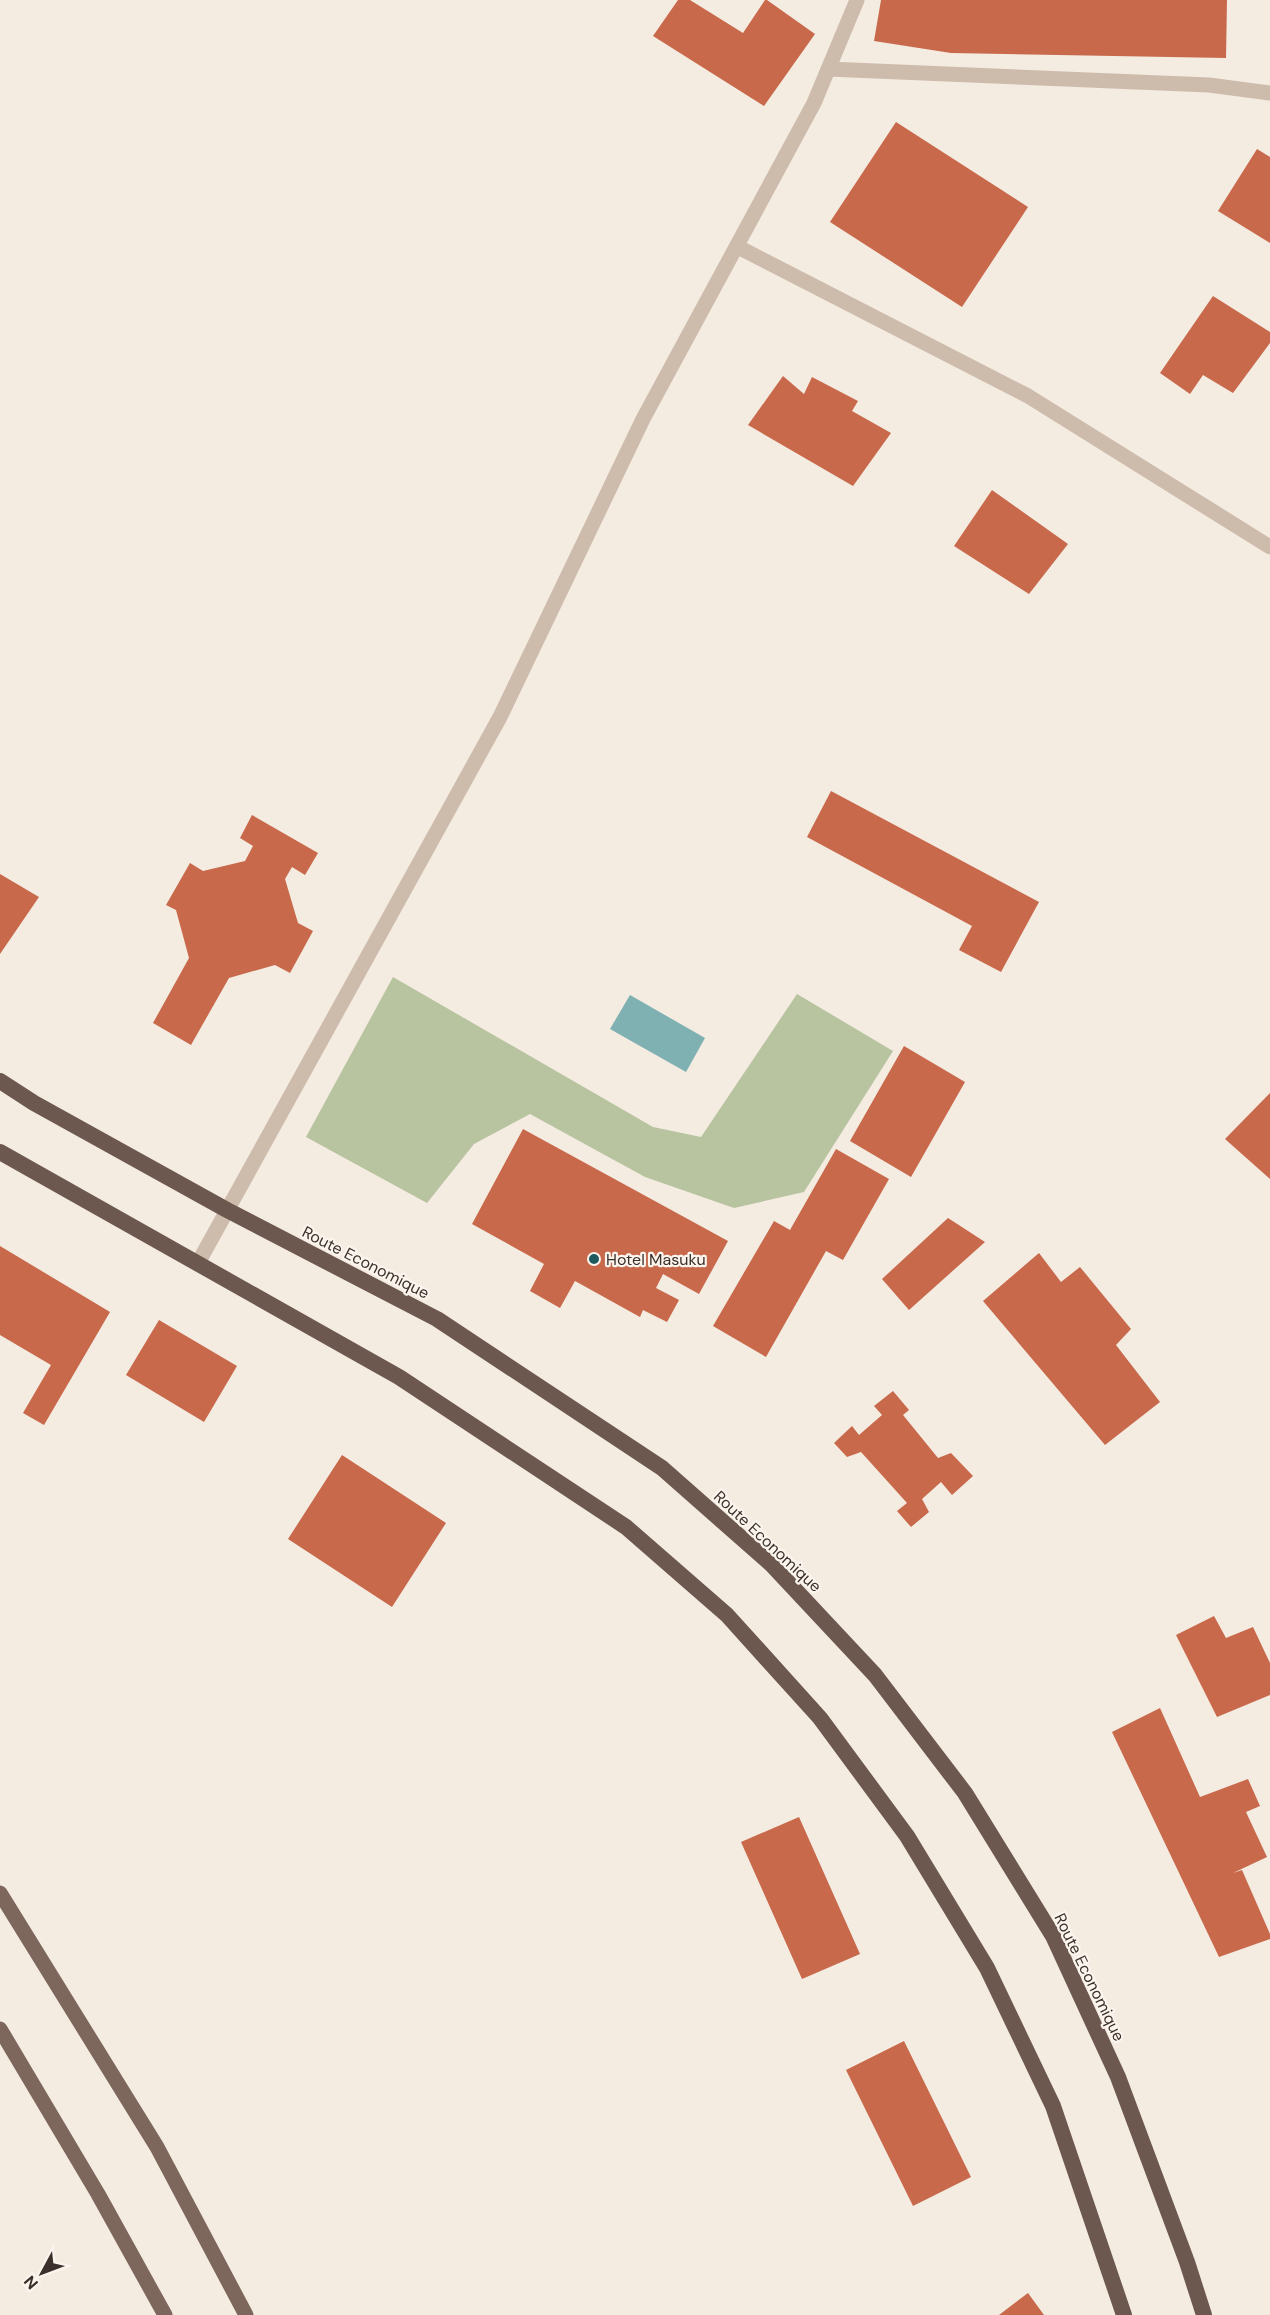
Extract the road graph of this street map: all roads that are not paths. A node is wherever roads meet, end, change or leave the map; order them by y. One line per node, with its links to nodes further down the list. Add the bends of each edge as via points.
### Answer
1 (856, 0): 2 (street)
2 (828, 69): 3 (street, via 1209,85); 4 (street)
3 (1270, 93)
4 (738, 247): 5 (street, via 1028,396); 8 (street, via 643,419 500,717)
5 (1270, 547)
6 (0, 1081): 8 (highway, Route Economique)
7 (0, 1152): 9 (highway)
8 (227, 1210): 9 (street); 15 (highway, Route Economique, via 437,1319 662,1468 772,1565 875,1676 965,1793 1053,1936 1118,2077)
9 (198, 1263): 14 (highway, via 399,1377 626,1527 727,1615 820,1718 907,1836 987,1968 1053,2106)
10 (0, 1893): 13 (main road, via 157,2147)
11 (0, 2029): 12 (main road)
12 (165, 2315)
13 (246, 2315)
14 (1124, 2315)
15 (1204, 2315)

